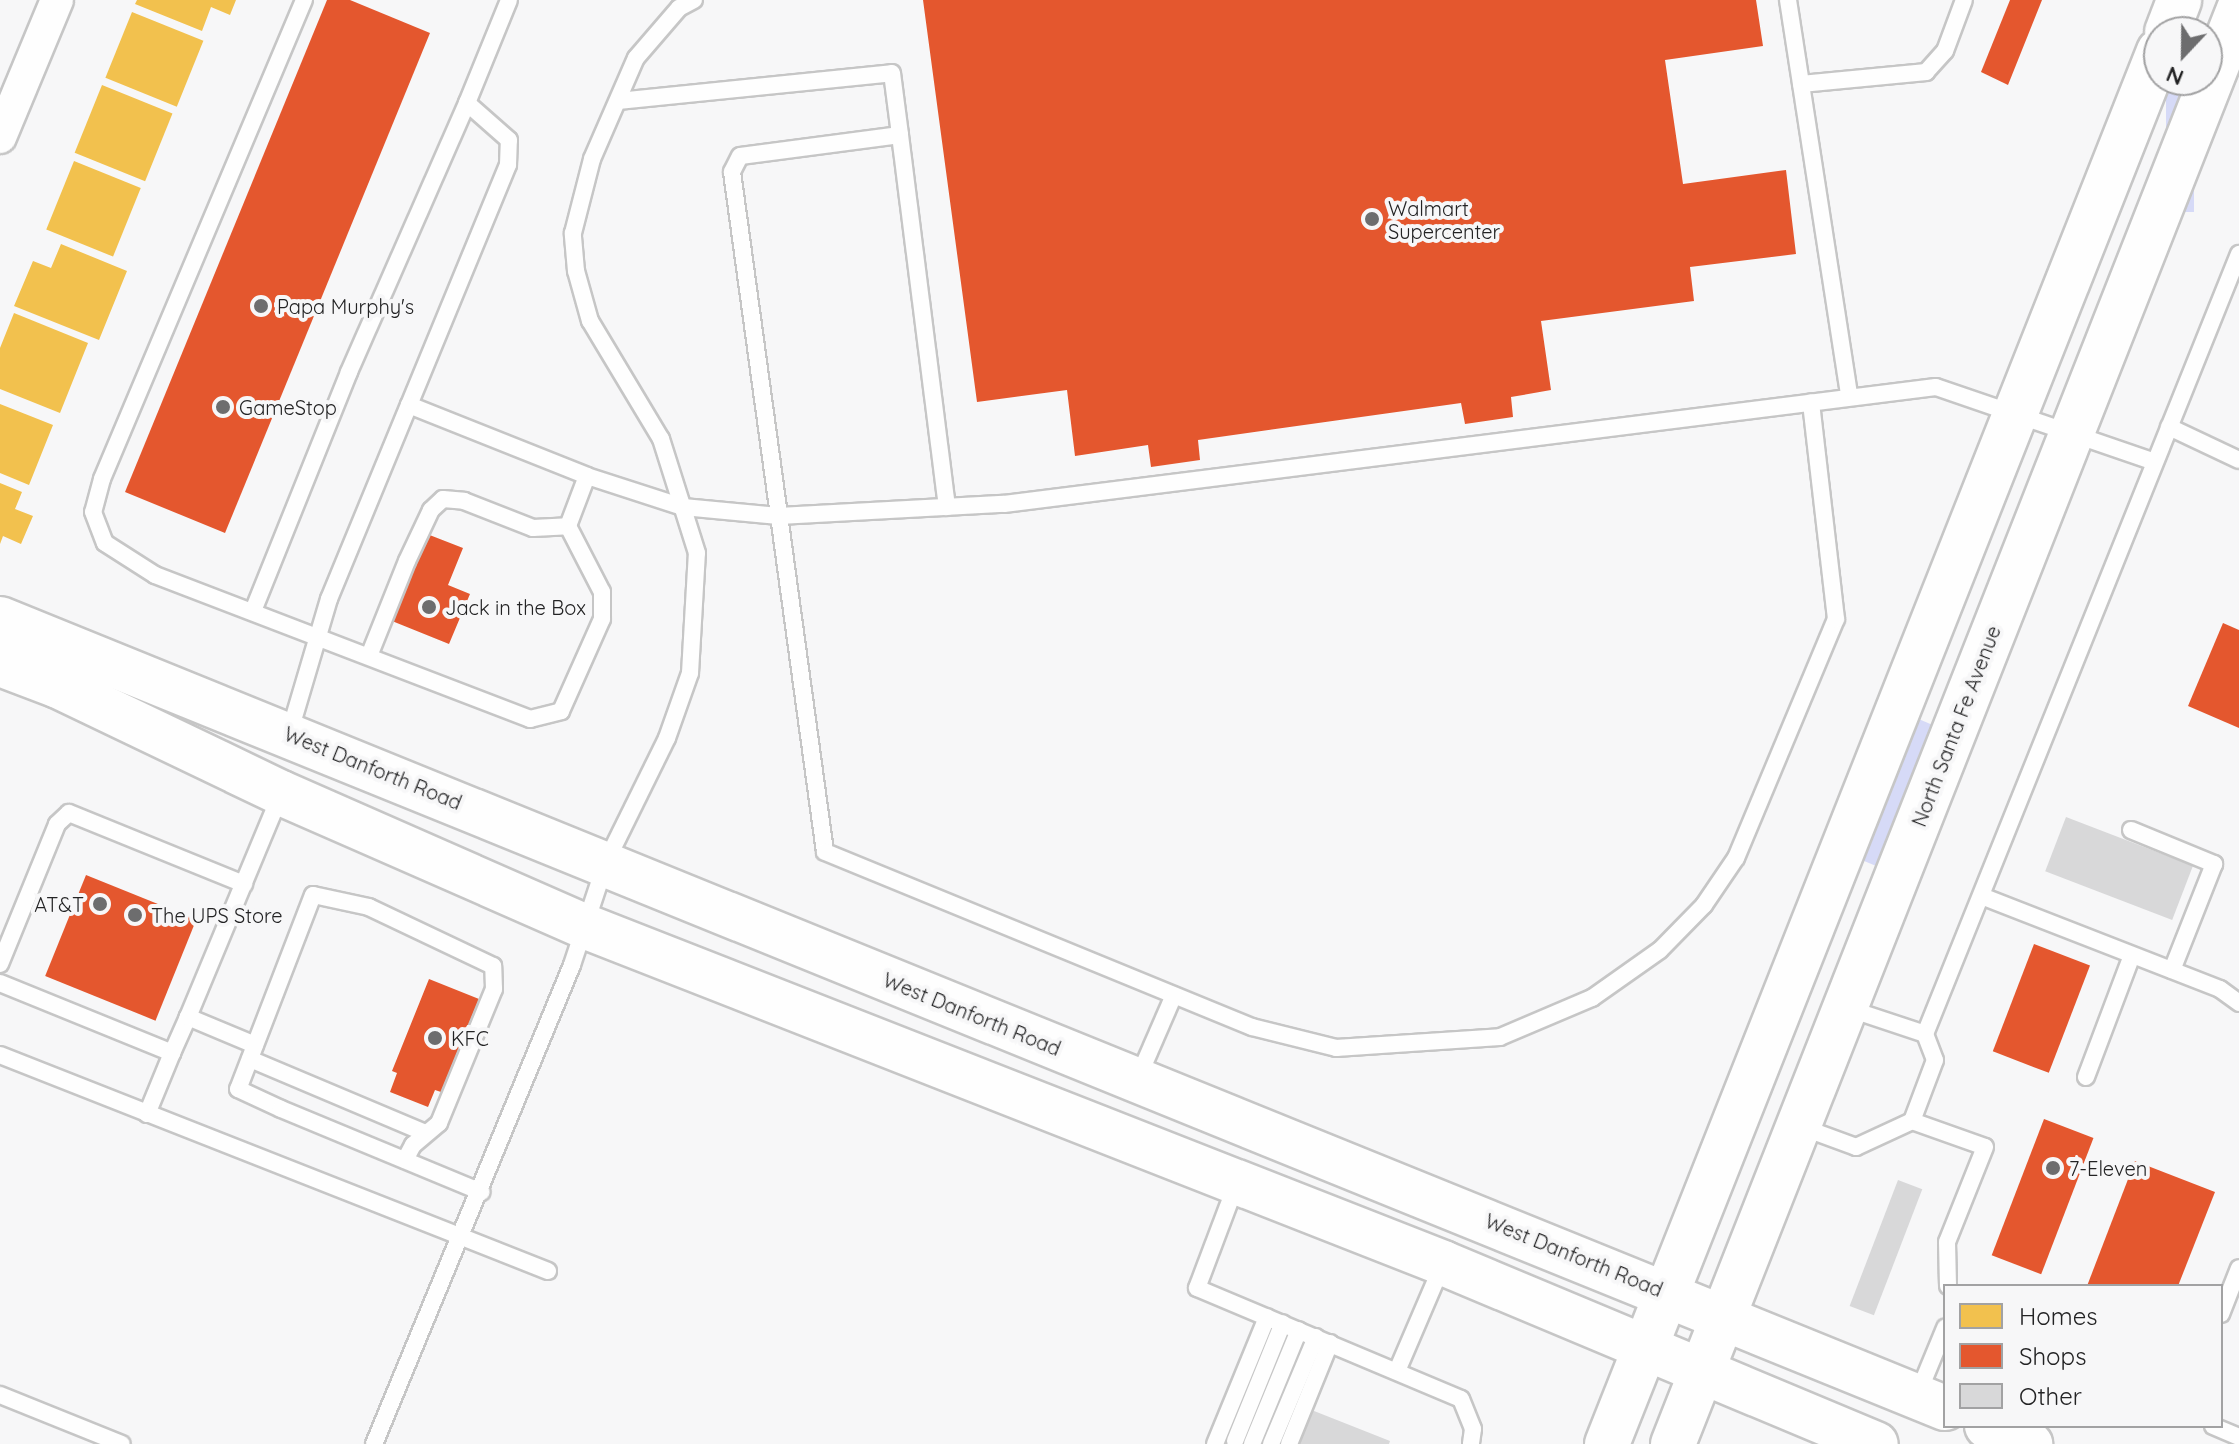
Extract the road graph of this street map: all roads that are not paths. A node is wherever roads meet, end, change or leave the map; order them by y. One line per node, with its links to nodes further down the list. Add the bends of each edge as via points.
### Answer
1 (55, 0): 13 (street)
2 (304, 0): 28 (lane, via 177,292 93,512 105,543 155,575)
3 (509, 0): 11 (lane)
4 (694, 0): 10 (lane, via 679,8 636,58)
5 (1788, 0): 8 (lane)
6 (1964, 0): 8 (lane, via 1945,51 1926,72)
7 (2239, 9): 20 (main road, North Santa Fe Avenue)
8 (1801, 84): 15 (lane)
9 (2143, 91): 18 (main road)
10 (618, 101): 12 (lane, via 892,73); 24 (lane, via 592,159 573,233 576,271 590,321 643,402)
11 (467, 103): 17 (lane, via 509,140 508,165); 28 (lane, via 349,372)
12 (900, 135): 25 (lane); 26 (lane, via 740,156 732,172)
13 (0, 137)
14 (2239, 254): 19 (lane)
15 (1849, 396): 16 (lane); 18 (lane, via 1936,387)
16 (1811, 402): 25 (lane); 45 (lane, via 1836,619 1736,858 1704,905 1660,950 1592,998 1500,1037 1413,1046 1336,1048 1252,1027)
17 (409, 405): 23 (lane); 30 (lane)
18 (2013, 415): 20 (lane); 36 (main road)
19 (2169, 427): 21 (lane); 22 (lane)
20 (2073, 430): 22 (lane); 47 (main road, North Santa Fe Avenue)
21 (2239, 460)
22 (2155, 462): 39 (lane)
23 (587, 476): 24 (lane); 27 (lane)
24 (683, 507): 26 (lane); 37 (lane, via 697,553 690,673 667,738)
25 (947, 507): 26 (lane)
26 (779, 516): 45 (lane, via 825,852)
27 (568, 526): 31 (lane, via 533,528 464,501 443,499 431,510); 31 (lane, via 602,592 602,619 561,711 530,719)
28 (253, 611): 30 (lane)
29 (0, 619): 33 (main road, West Danforth Road)
30 (318, 635): 31 (lane); 33 (lane)
31 (369, 656)
32 (0, 664): 34 (main road, via 58,686)
33 (289, 734): 37 (main road, West Danforth Road)
34 (281, 793): 38 (lane); 40 (main road)
35 (2131, 830): 43 (lane, via 2214,864)
36 (1840, 854): 47 (main road, via 1838,944 1819,999); 68 (main road)
37 (606, 862): 40 (lane); 55 (main road, West Danforth Road)
38 (244, 884): 42 (lane, via 69,813 57,824); 48 (lane)
39 (1984, 897): 41 (lane); 49 (lane)
40 (584, 926): 53 (main road); 62 (lane)
41 (2132, 955): 43 (lane); 54 (lane)
42 (0, 964)
43 (2172, 970): 46 (lane, via 2220,989)
44 (0, 983): 51 (lane)
45 (1174, 995): 55 (lane)
46 (2239, 1003)
47 (1845, 1008): 49 (lane); 58 (main road, North Santa Fe Avenue)
48 (188, 1017): 50 (lane); 51 (lane)
49 (1925, 1034): 57 (lane, via 1935,1060)
50 (252, 1052): 59 (lane); 59 (lane, via 313,895 369,907 455,944 493,966 494,989 439,1123); 60 (lane, via 238,1089)
51 (172, 1053): 56 (lane)
52 (0, 1055): 56 (lane)
53 (929, 1064): 55 (main road, via 1058,1083 1120,1106); 61 (main road)
54 (2086, 1077)
55 (1136, 1081): 68 (main road, West Danforth Road)
56 (147, 1114): 63 (lane)
57 (1912, 1121): 58 (lane, via 1856,1147); 67 (lane, via 1985,1147 1947,1242)
58 (1799, 1126): 70 (main road, North Santa Fe Avenue)
59 (425, 1133): 60 (lane)
60 (405, 1160): 62 (lane)
61 (1237, 1184): 64 (main road); 71 (lane, via 1197,1288)
62 (481, 1192): 63 (lane)
63 (460, 1238): 66 (lane); 85 (lane)
64 (1443, 1263): 75 (main road); 76 (lane)
65 (2239, 1268): 69 (lane)
66 (548, 1271)
67 (1948, 1284)
68 (1665, 1291): 70 (main road, West Danforth Road); 75 (main road)
69 (2223, 1309)
70 (1724, 1315): 77 (main road, North Santa Fe Avenue); 79 (main road, West Danforth Road)
71 (1275, 1320): 72 (lane); 83 (lane); 86 (lane)
72 (1299, 1330): 74 (lane); 83 (lane)
73 (1943, 1339): 79 (lane)
74 (1323, 1340): 76 (lane); 87 (lane); 88 (lane)
75 (1644, 1348): 77 (main road); 90 (main road)
76 (1397, 1371): 89 (lane, via 1461,1399 1473,1429)
77 (1702, 1371): 91 (main road, North Santa Fe Avenue); 92 (main road)
78 (0, 1395): 84 (lane)
79 (1931, 1402)
80 (1992, 1428): 93 (main road)
81 (2218, 1428): 82 (lane)
82 (2239, 1437)
83 (1244, 1443)
84 (122, 1444)
85 (374, 1444)
86 (1215, 1444)
87 (1271, 1444)
88 (1289, 1444)
89 (1471, 1444)
90 (1607, 1444)
91 (1673, 1444)
92 (1876, 1444)
93 (2030, 1444)

